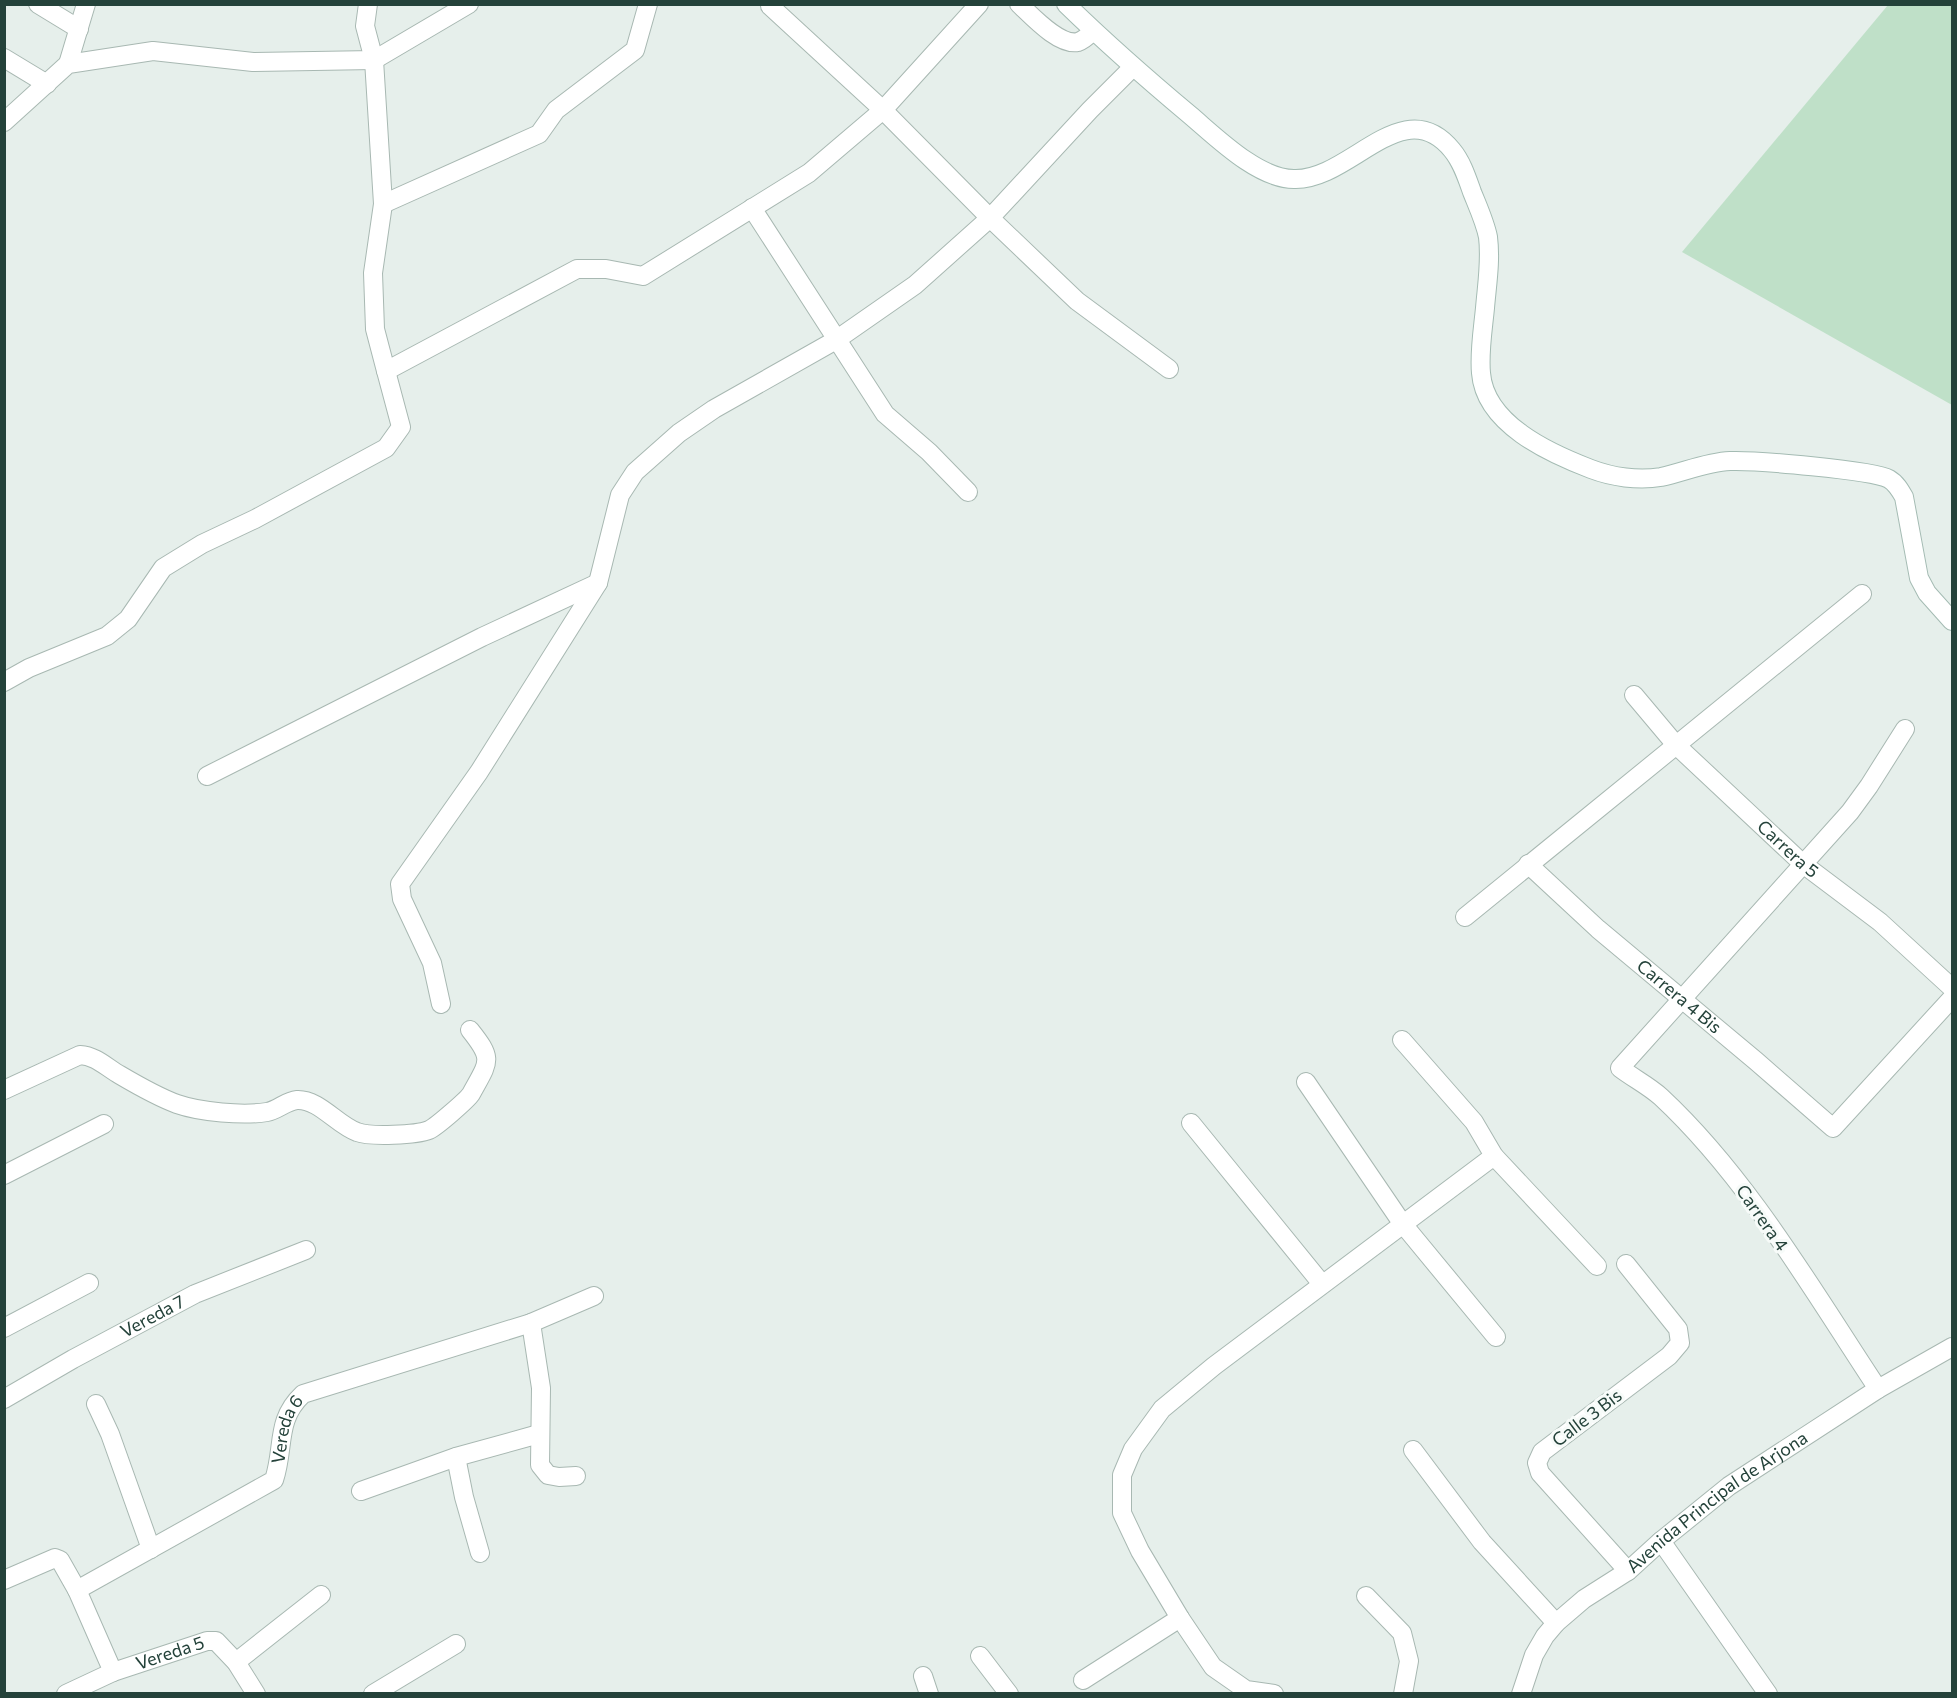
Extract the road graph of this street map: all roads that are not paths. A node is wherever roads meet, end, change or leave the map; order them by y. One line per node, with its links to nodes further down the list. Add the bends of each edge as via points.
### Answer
1 (38, 4): 10 (street)
2 (86, 4): 10 (street)
3 (368, 4): 13 (street, via 365,26)
4 (469, 4): 13 (street)
5 (648, 4): 19 (street, via 634,50 556,110 539,134)
6 (772, 4): 17 (street)
7 (979, 4): 17 (street)
8 (1019, 4): 11 (street, via 1051,33 1065,40 1078,42)
9 (1066, 4): 11 (street)
10 (79, 29): 14 (street)
11 (1094, 31): 15 (street)
12 (4, 58): 16 (street)
13 (374, 60): 14 (street, via 253,62 153,51); 19 (street)
14 (68, 64): 16 (street)
15 (1133, 67): 21 (street); 28 (street, via 1247,161 1277,177 1296,180 1321,174 1387,136 1407,129 1426,129 1460,161 1487,235 1490,259 1481,376 1501,419 1565,459 1630,478 1659,477 1729,461 1887,478 1904,497 1918,578)
16 (46, 84): 18 (street)
17 (883, 110): 20 (street, via 809,173); 21 (street)
18 (4, 122)
19 (383, 204): 24 (street, via 373,273 375,329)
20 (753, 208): 22 (street); 24 (street, via 643,276 606,269 577,269)
21 (990, 218): 22 (street, via 915,285); 23 (street, via 1077,301)
22 (836, 340): 25 (street, via 885,414 930,452); 26 (street, via 714,409 679,433 635,472 620,495)
23 (1169, 369)
24 (386, 371): 29 (street, via 401,427 386,448 163,568 128,619 107,636)
25 (968, 492)
26 (598, 583): 33 (street); 40 (street, via 479,772 400,884 402,899 432,963)
27 (1862, 594): 32 (street)
28 (1953, 621)
29 (4, 682)
30 (1634, 695): 32 (street, Carrera 5)
31 (1905, 729): 35 (street, via 1850,812)
32 (1677, 745): 34 (street); 35 (street, Carrera 5)
33 (207, 776)
34 (1528, 864): 36 (street); 38 (street, Carrera 4 Bis)
35 (1803, 864): 37 (street, Carrera 5, via 1880,922); 38 (street)
36 (1465, 917)
37 (1953, 988)
38 (1681, 998): 39 (street, Carrera 4 Bis, via 1833,1128); 60 (street, Carrera 4, via 1620,1068 1660,1096 1713,1152 1757,1208)
39 (1953, 998)
40 (441, 1004)
41 (470, 1030): 44 (street, via 484,1049 487,1062 469,1097 430,1130 380,1136 357,1132 299,1100 270,1112 241,1113 178,1104 118,1075 91,1056 80,1055)
42 (1402, 1040): 47 (street, via 1474,1122)
43 (1306, 1082): 49 (street)
44 (4, 1090)
45 (104, 1124): 48 (street)
46 (1191, 1124): 54 (street)
47 (1494, 1156): 49 (street); 52 (street)
48 (4, 1175)
49 (1402, 1223): 54 (street); 58 (street)
50 (306, 1250): 61 (street, Vereda 7, via 195,1294)
51 (1626, 1264): 71 (street, Calle 3 Bis, via 1678,1329 1680,1343 1669,1356 1542,1452 1537,1463 1540,1473)
52 (1597, 1266)
53 (89, 1283): 57 (street)
54 (1322, 1284): 76 (street, via 1162,1409 1133,1449 1122,1475 1122,1513)
55 (594, 1296): 56 (street, Vereda 6)
56 (531, 1323): 63 (street, via 541,1388); 69 (street, Vereda 6, via 303,1394 292,1404 285,1419 274,1480)
57 (4, 1328)
58 (1496, 1336)
59 (1953, 1347): 60 (street, Avenida Principal de Arjona)
60 (1878, 1389): 68 (street, Avenida Principal de Arjona, via 1729,1486)
61 (4, 1399)
62 (96, 1404): 69 (street)
63 (539, 1434): 65 (street); 66 (street, via 540,1465 548,1475)
64 (1413, 1450): 77 (street, via 1482,1542)
65 (456, 1457): 67 (street); 70 (street)
66 (576, 1476)
67 (361, 1491)
68 (1661, 1541): 71 (street, Avenida Principal de Arjona); 92 (street)
69 (151, 1549): 73 (street, Vereda 6)
70 (480, 1553)
71 (1628, 1571): 77 (street, Avenida Principal de Arjona, via 1584,1599)
72 (4, 1580): 73 (street, via 55,1558)
73 (77, 1590): 81 (street)
74 (321, 1595): 80 (street)
75 (1366, 1596): 90 (street, via 1402,1633 1409,1661)
76 (1180, 1618): 83 (street); 89 (street, via 1213,1667 1245,1690)
77 (1556, 1623): 91 (street, Avenida Principal de Arjona, via 1534,1655)
78 (456, 1644): 86 (street)
79 (980, 1656): 88 (street)
80 (236, 1662): 81 (street, Vereda 5, via 216,1641 207,1641); 85 (street, Vereda 5)
81 (113, 1672): 84 (street, Vereda 5)
82 (923, 1676): 87 (street)
83 (1083, 1680)
84 (66, 1694)
85 (256, 1694)
86 (373, 1694)
87 (929, 1694)
88 (1009, 1694)
89 (1274, 1694)
90 (1403, 1694)
91 (1521, 1694)
92 (1768, 1694)

